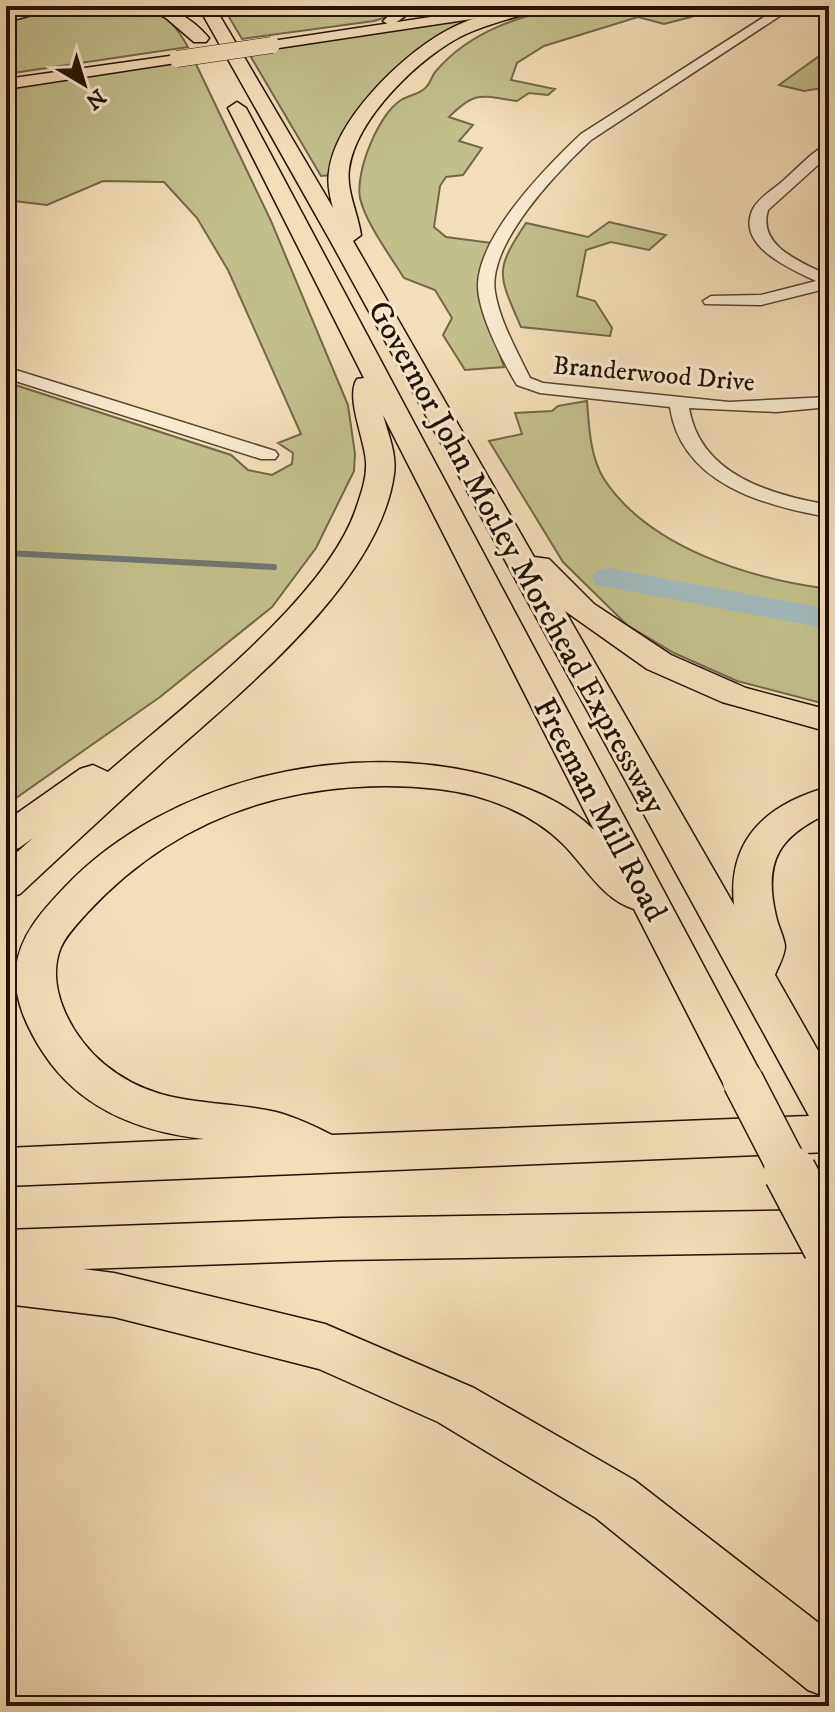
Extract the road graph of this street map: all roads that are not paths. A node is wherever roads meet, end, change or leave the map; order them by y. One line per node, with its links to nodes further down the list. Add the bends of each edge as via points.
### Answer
1 (48, 6): 11 (highway)
2 (149, 6): 14 (highway, via 172,14)
3 (185, 6): 14 (highway, Governor John Motley Morehead Expressway)
4 (206, 6): 13 (highway, Governor John Motley Morehead Expressway)
5 (227, 6): 13 (highway)
6 (401, 6): 12 (highway, via 403,12)
7 (493, 6): 10 (main road)
8 (534, 6): 10 (main road); 20 (highway, via 449,36 362,115 339,169 351,234)
9 (789, 6): 26 (street, Branderwood Drive, via 586,137 564,156 494,249 485,288 523,381 540,388)
10 (425, 14): 12 (main road); 15 (main road)
11 (6, 17)
12 (391, 21): 15 (main road)
13 (224, 34): 20 (highway, Governor John Motley Morehead Expressway)
14 (200, 38): 24 (highway, Governor John Motley Morehead Expressway)
15 (270, 42): 16 (main road, bridge)
16 (175, 56): 17 (main road); 18 (main road)
17 (6, 78)
18 (6, 84)
19 (829, 148): 21 (street, via 761,208 757,222 759,235 770,248)
20 (342, 242): 29 (highway, Governor John Motley Morehead Expressway)
21 (829, 282): 22 (street, via 770,299)
22 (711, 301)
23 (6, 372): 27 (street)
24 (374, 372): 30 (highway, via 365,388 380,475 344,560); 35 (highway, Freeman Mill Road)
25 (829, 402): 26 (street, Branderwood Drive, via 776,407)
26 (679, 404): 28 (street, via 692,447 713,468 748,489)
27 (268, 455)
28 (829, 511)
29 (515, 551): 31 (highway, via 544,568 583,611 659,662 734,695); 36 (highway, Governor John Motley Morehead Expressway)
30 (291, 624): 33 (highway); 34 (highway)
31 (829, 721)
32 (829, 799): 36 (highway, via 775,829 752,871 753,915 765,948)
33 (6, 839)
34 (6, 884)
35 (650, 904): 39 (highway, via 615,883 566,826 535,807 465,781 435,776 331,780 250,794 175,825 112,863 48,933 38,954 42,1008 72,1060 108,1092 142,1110 190,1122 277,1131); 42 (highway, Freeman Mill Road, bridge)
36 (753, 978): 37 (highway, Governor John Motley Morehead Expressway)
37 (829, 1110)
38 (829, 1133): 39 (highway)
39 (325, 1153): 40 (highway)
40 (6, 1167)
41 (829, 1231): 43 (highway)
42 (829, 1246)
43 (6, 1251)
44 (6, 1282): 45 (highway, via 114,1295 325,1347 456,1405 615,1499)
45 (829, 1669)

